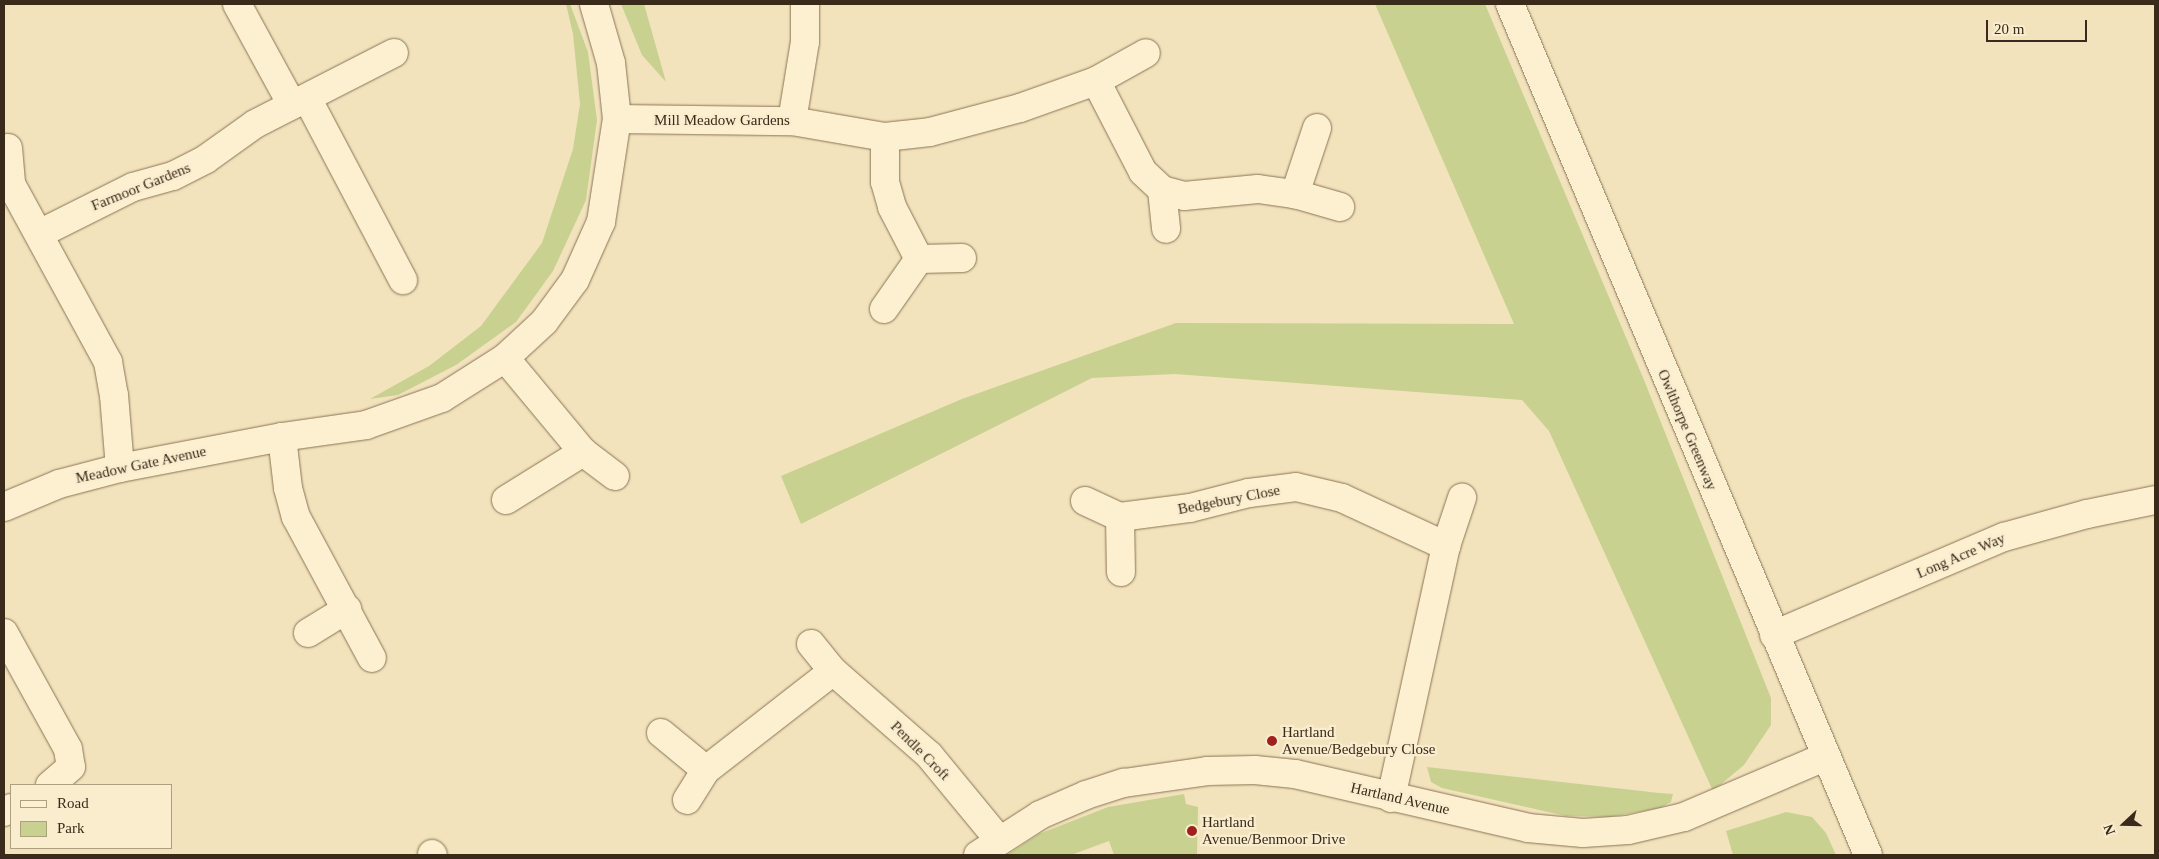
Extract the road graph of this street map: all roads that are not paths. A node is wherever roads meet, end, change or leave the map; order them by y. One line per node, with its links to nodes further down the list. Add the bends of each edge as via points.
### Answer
1 (237, 4): 8 (street)
2 (594, 4): 9 (street, Meadow Gate Avenue, via 611,62)
3 (805, 4): 10 (street, via 805,42)
4 (1510, 4): 39 (street, Owlthorpe Greenway)
5 (394, 53): 8 (street, Farmoor Gardens)
6 (1146, 53): 7 (street, Mill Meadow Gardens)
7 (1096, 81): 12 (street, Mill Meadow Gardens, via 1020,108 930,132); 14 (street, via 1143,172)
8 (299, 102): 18 (street, Farmoor Gardens, via 255,124 173,176 133,187); 21 (street)
9 (617, 120): 10 (street, Mill Meadow Gardens); 23 (street, Meadow Gate Avenue, via 601,222 575,280 544,322)
10 (792, 120): 12 (street, Mill Meadow Gardens)
11 (1317, 128): 15 (street)
12 (885, 137): 20 (street, via 885,182 892,207)
13 (8, 148): 18 (street, via 11,184)
14 (1162, 190): 15 (street, via 1184,196 1258,189); 17 (street)
15 (1295, 194): 16 (street)
16 (1340, 207)
17 (1166, 230)
18 (38, 234): 26 (street, via 108,362)
19 (962, 258): 20 (street)
20 (919, 259): 22 (street)
21 (403, 280)
22 (884, 309)
23 (505, 358): 24 (street, Meadow Gate Avenue, via 442,398 374,422); 25 (street)
24 (282, 437): 26 (street, Meadow Gate Avenue); 36 (street, via 288,488 296,517)
25 (583, 452): 27 (street); 29 (street)
26 (120, 468): 32 (street, Meadow Gate Avenue, via 59,484)
27 (615, 476)
28 (1462, 498): 34 (street)
29 (506, 500)
30 (2155, 500): 39 (street, Long Acre Way, via 2087,514 2004,537)
31 (1084, 501): 33 (street)
32 (4, 507)
33 (1120, 517): 34 (street, Bedgebury Close, via 1190,508 1249,493 1296,487 1342,498); 35 (street)
34 (1446, 546): 47 (street)
35 (1121, 572)
36 (347, 609): 38 (street); 41 (street)
37 (4, 633): 46 (street, via 68,749 71,767)
38 (308, 633)
39 (1774, 634): 44 (street, Owlthorpe Greenway)
40 (811, 644): 42 (street, Pendle Croft)
41 (372, 658)
42 (833, 671): 45 (street); 50 (street, Pendle Croft, via 929,756)
43 (661, 733): 45 (street)
44 (1827, 756): 49 (street, Hartland Avenue, via 1684,817); 51 (street, Owlthorpe Greenway)
45 (706, 770): 48 (street)
46 (51, 784)
47 (1391, 798): 49 (street, Hartland Avenue, via 1528,828); 50 (street, Hartland Avenue, via 1295,774 1255,770 1207,771 1124,783 1086,795 1040,815)
48 (687, 800)
49 (1584, 844)
50 (989, 848)
51 (1868, 855)

